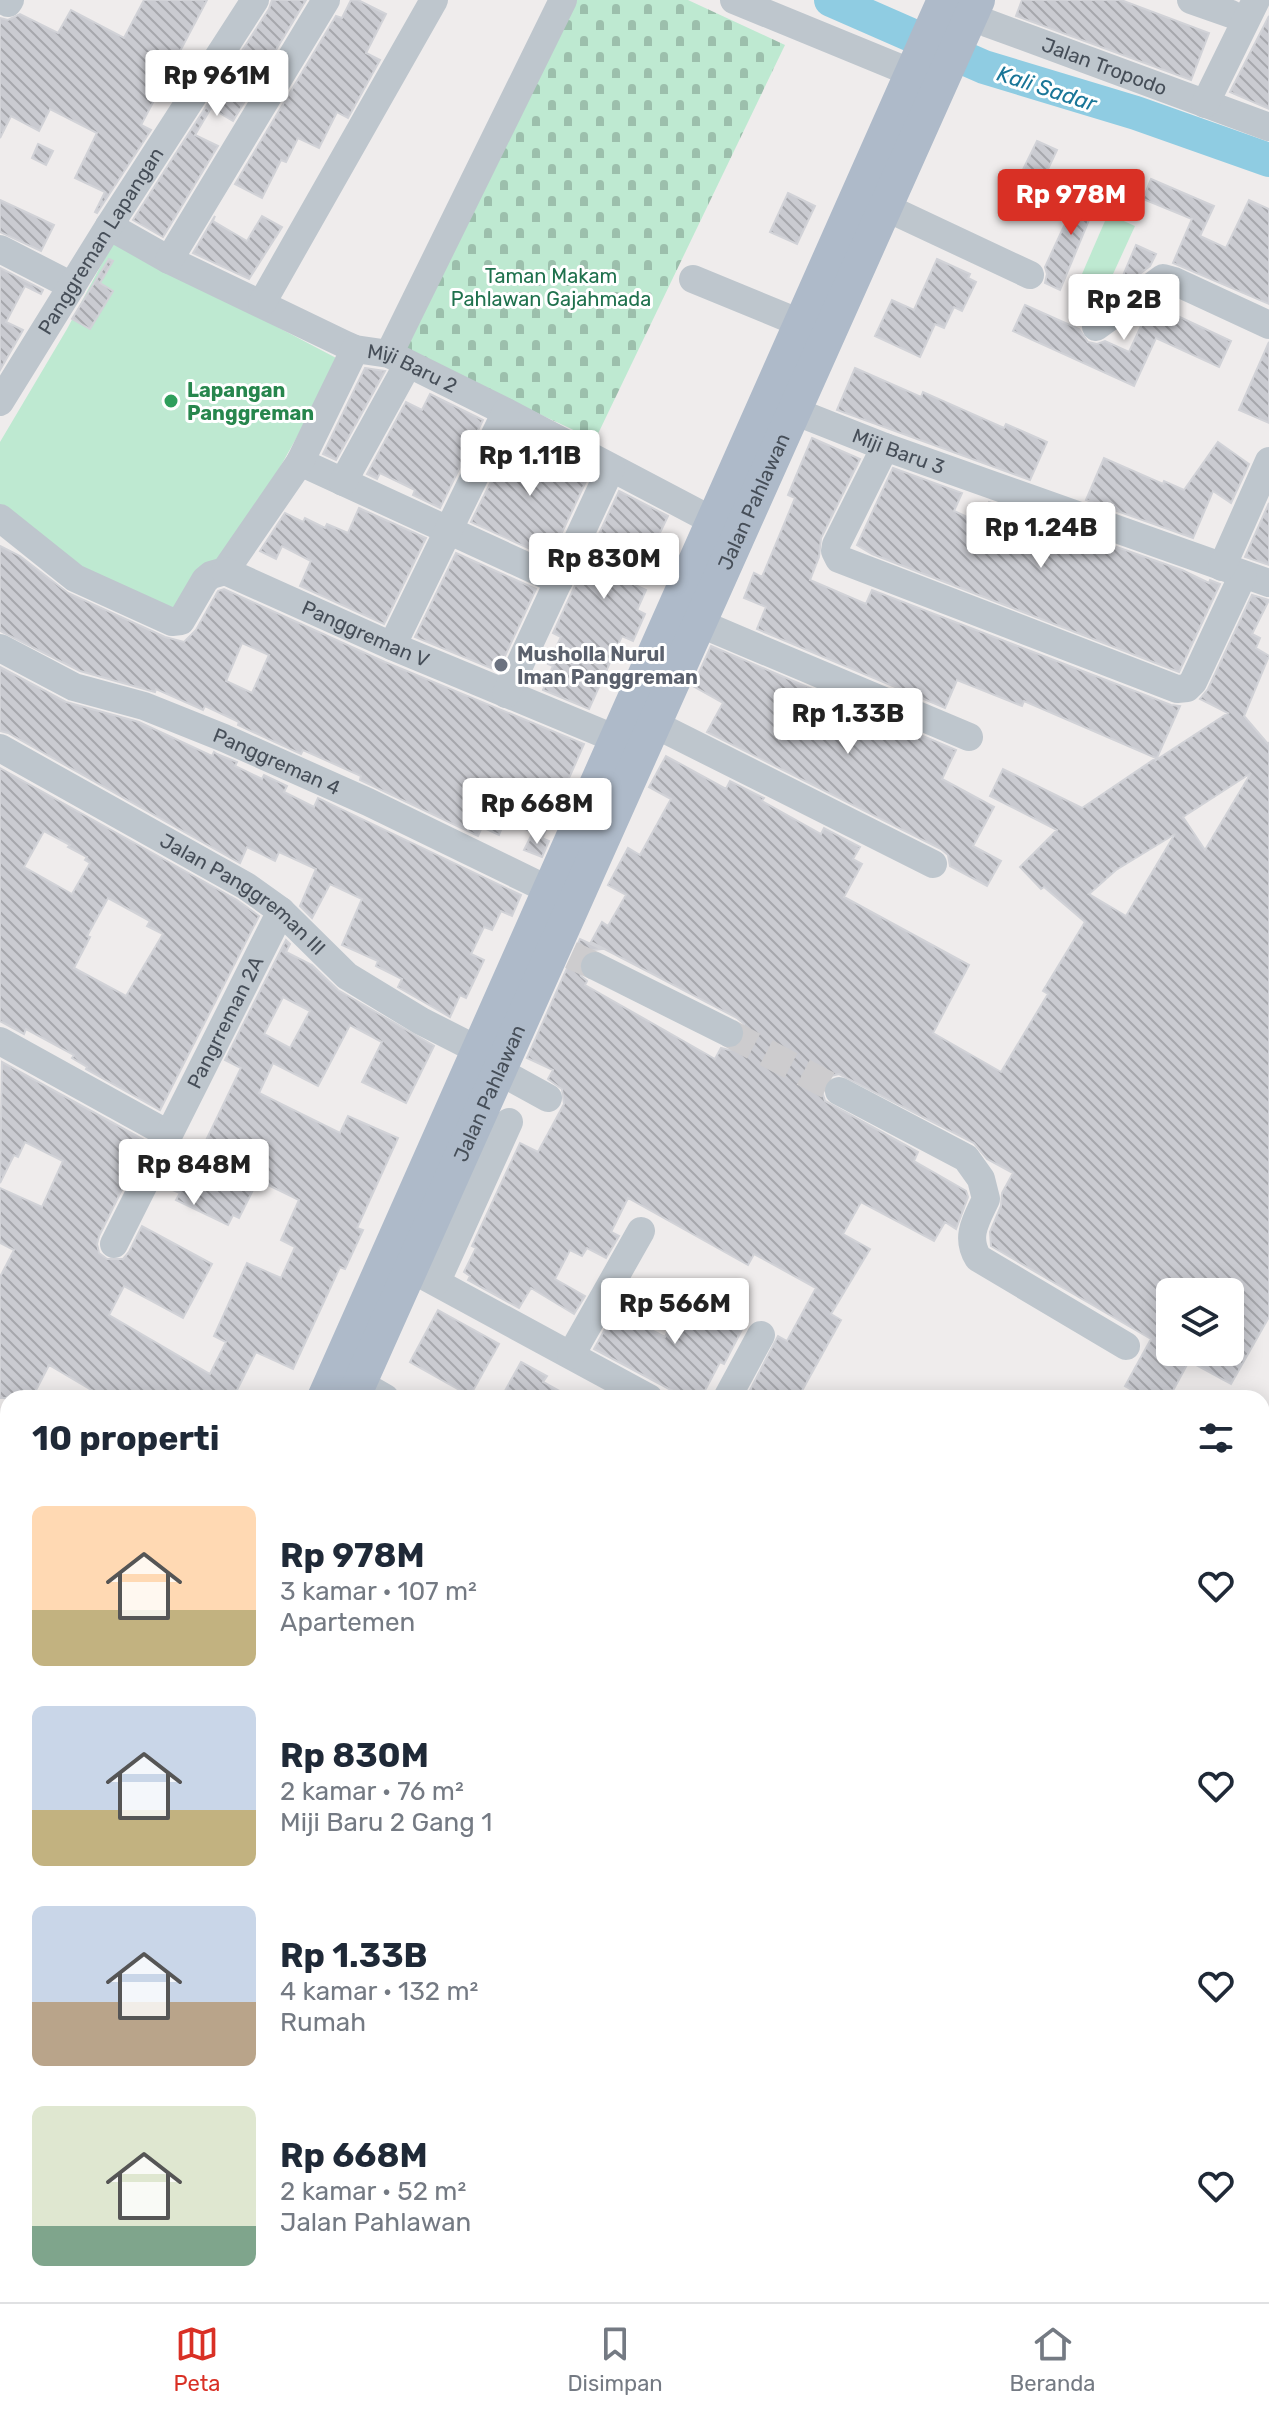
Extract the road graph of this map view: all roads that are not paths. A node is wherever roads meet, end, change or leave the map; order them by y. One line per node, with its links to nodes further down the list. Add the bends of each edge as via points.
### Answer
1 (255, 0): 14 (street, Panggreman Lapangan)
2 (326, 0): 16 (street)
3 (434, 0): 20 (street)
4 (563, 0): 25 (street)
5 (734, 0): 10 (street)
6 (1191, 0): 9 (street)
7 (1256, 0): 11 (street)
8 (954, 8): 10 (main road, Jalan Pahlawan); 11 (street, Jalan Tropodo)
9 (1231, 14)
10 (925, 67): 13 (main road, Jalan Pahlawan)
11 (1205, 104): 12 (street, Jalan Tropodo)
12 (1269, 127)
13 (871, 201): 17 (street); 21 (main road, Jalan Pahlawan); 28 (main road, Jalan Pahlawan)
14 (109, 226): 16 (street, Miji Baru 2); 19 (street, Panggreman Lapangan)
15 (0, 249): 19 (street)
16 (169, 260): 20 (street, Miji Baru 2)
17 (1030, 275)
18 (693, 279): 21 (street)
19 (72, 286): 26 (street, Panggreman Lapangan)
20 (262, 303): 24 (street, Miji Baru 2)
21 (800, 323): 35 (main road, Jalan Pahlawan)
22 (1269, 325): 23 (street, via 1163,278)
23 (1096, 327)
24 (355, 349): 25 (street, Miji Baru 2); 31 (street)
25 (399, 359): 27 (street, Miji Baru 2); 33 (street)
26 (3, 390)
27 (506, 412): 32 (street, Miji Baru 2); 36 (street)
28 (798, 413): 29 (street, Miji Baru 3); 40 (main road, Jalan Pahlawan)
29 (885, 447): 38 (street, Miji Baru 3); 38 (street, via 836,545 839,559 1177,689 1193,682)
30 (1269, 461): 38 (street)
31 (300, 462): 33 (street); 37 (street)
32 (611, 468): 35 (street, Miji Baru 2); 39 (street)
33 (343, 482): 36 (street)
34 (0, 518): 37 (street, via 75,578 176,623 208,577)
35 (713, 521): 46 (main road, Jalan Pahlawan)
36 (449, 530): 39 (street); 41 (street)
37 (225, 571): 41 (street, Panggreman V)
38 (1245, 575)
39 (559, 581): 43 (street)
40 (699, 623): 44 (main road, Jalan Pahlawan); 45 (street)
41 (392, 646): 43 (street, Panggreman V)
42 (0, 648): 49 (street, Panggreman 4, via 74,687 144,706 224,738)
43 (506, 694): 46 (street, Panggreman V)
44 (654, 724): 48 (street); 51 (main road, Jalan Pahlawan)
45 (969, 737)
46 (616, 739): 49 (main road, Jalan Pahlawan)
47 (0, 748): 50 (street, Jalan Panggreman III, via 246,886)
48 (933, 864)
49 (549, 890): 51 (main road, Jalan Pahlawan)
50 (281, 911): 54 (street, Jalan Panggreman III, via 347,976); 58 (street, Pangrreman 2A)
51 (563, 950): 52 (street); 54 (main road, Jalan Pahlawan)
52 (729, 1033)
53 (2, 1048): 58 (street)
54 (488, 1061): 56 (street, Jalan Panggreman III); 61 (main road, Jalan Pahlawan)
55 (839, 1091): 63 (street, via 966,1158 986,1193 971,1236 978,1258)
56 (548, 1098)
57 (509, 1122): 61 (street)
58 (168, 1134): 60 (street, Pangrreman 2A)
59 (641, 1231): 64 (street)
60 (114, 1244)
61 (404, 1271): 64 (street); 65 (main road, Jalan Pahlawan); 66 (main road, Jalan Pahlawan); 67 (street)
62 (761, 1335): 69 (street)
63 (1126, 1346)
64 (571, 1355): 68 (street)
65 (329, 1390)
66 (367, 1390)
67 (599, 1390)
68 (634, 1390)
69 (731, 1390)

